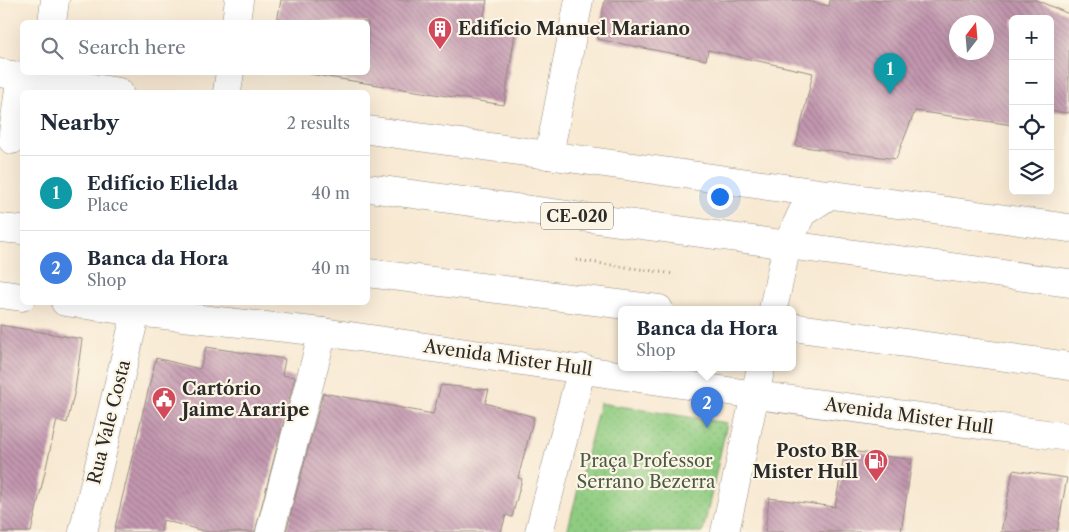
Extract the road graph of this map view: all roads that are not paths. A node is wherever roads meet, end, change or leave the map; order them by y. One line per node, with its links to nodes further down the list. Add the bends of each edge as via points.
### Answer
1 (55, 0): 4 (main road)
2 (239, 0): 5 (main road)
3 (579, 0): 14 (main road)
4 (52, 20)
5 (236, 20)
6 (28, 75): 8 (main road); 9 (main road)
7 (230, 75): 10 (main road)
8 (24, 90)
9 (108, 90)
10 (227, 90)
11 (20, 108): 13 (main road)
12 (370, 130): 14 (main road)
13 (12, 140)
14 (549, 155): 16 (main road)
15 (370, 188): 20 (main road, CE-020)
16 (831, 194): 18 (main road); 20 (main road, via 802,213)
17 (0, 228): 19 (main road)
18 (1069, 228)
19 (20, 230)
20 (787, 245): 22 (main road, CE-020); 27 (main road)
21 (370, 273): 26 (main road)
22 (1069, 283)
23 (0, 294): 24 (main road)
24 (20, 297)
25 (86, 305): 28 (main road, Avenida Mister Hull)
26 (635, 306)
27 (774, 306)
28 (136, 312): 30 (main road, Avenida Mister Hull); 36 (main road, Rua Vale Costa)
29 (796, 329): 31 (main road)
30 (323, 332): 32 (main road, Avenida Mister Hull); 37 (main road)
31 (1069, 366)
32 (582, 368): 34 (main road, Avenida Mister Hull); 38 (main road)
33 (761, 371): 34 (main road)
34 (756, 395): 35 (main road, Avenida Mister Hull); 39 (main road)
35 (1069, 438)
36 (83, 532)
37 (270, 532)
38 (538, 532)
39 (725, 532)

